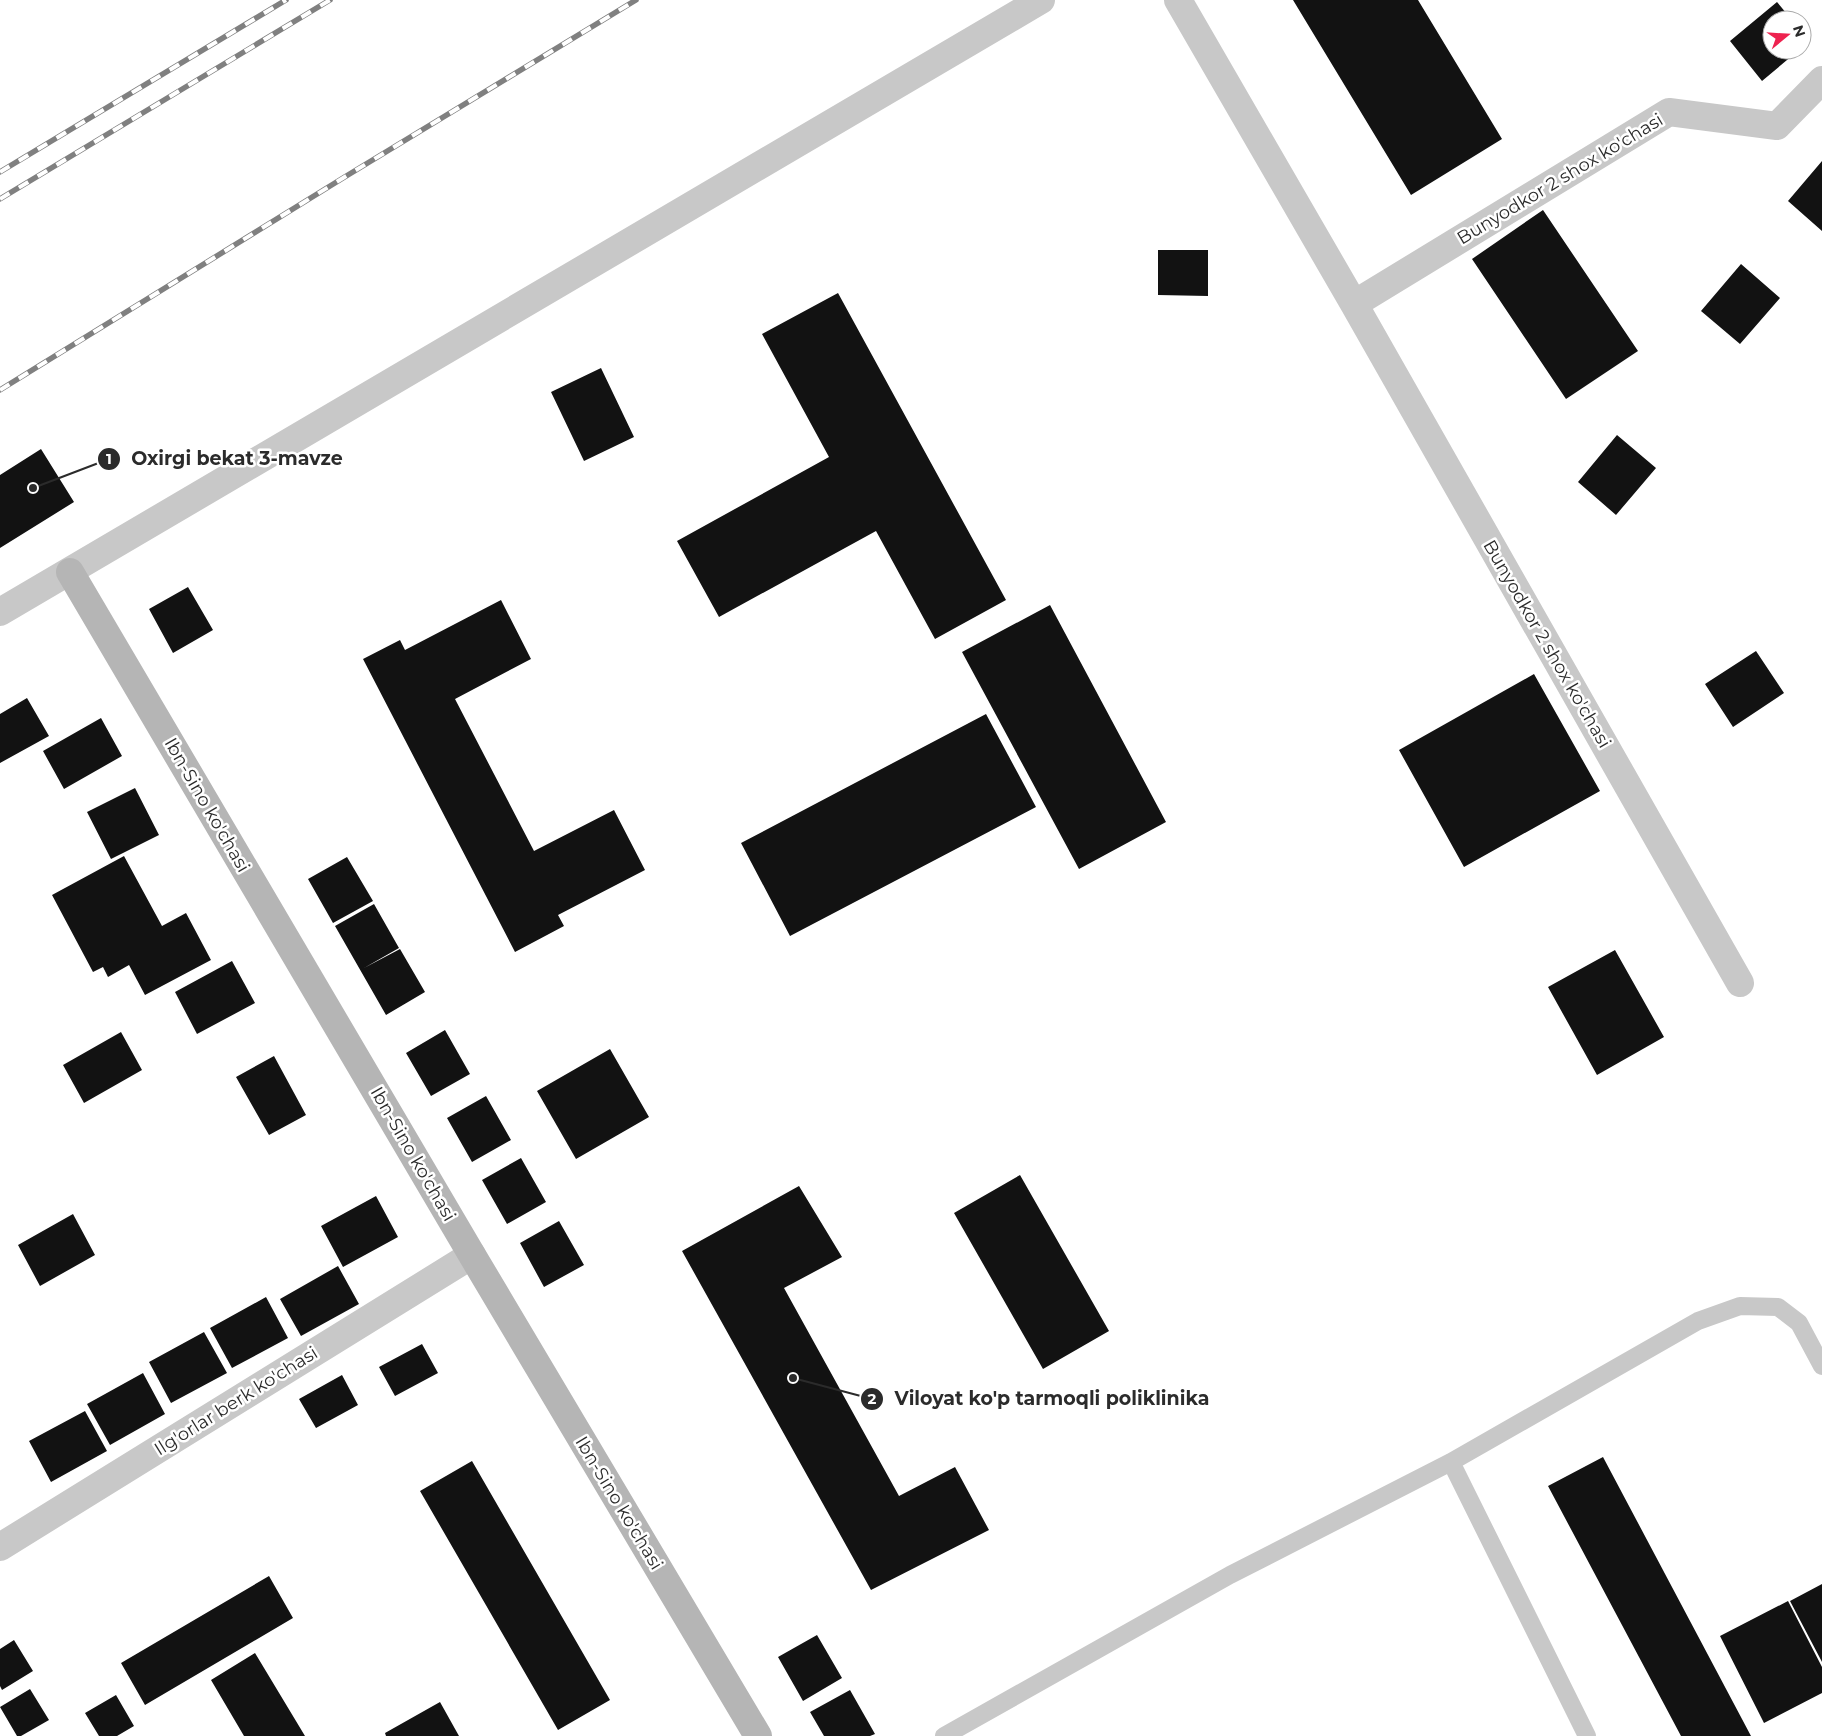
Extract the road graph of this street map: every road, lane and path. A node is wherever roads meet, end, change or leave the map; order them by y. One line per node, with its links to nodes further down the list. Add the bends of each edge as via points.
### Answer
1 (1041, 0): 5 (street)
2 (1178, 0): 4 (street, Bunyodkor 2 shox ko'chasi)
3 (1822, 80): 4 (street, Bunyodkor 2 shox ko'chasi, via 1778,126 1669,112)
4 (1354, 304): 7 (street, Bunyodkor 2 shox ko'chasi)
5 (70, 572): 6 (street); 8 (main road, Ibn-Sino ko'chasi)
6 (0, 612)
7 (1740, 983)
8 (472, 1255): 11 (street, Ilg'orlar berk ko'chasi); 12 (main road, Ibn-Sino ko'chasi)
9 (1822, 1366): 10 (lane, via 1799,1323 1778,1307 1740,1306 1698,1321)
10 (1451, 1462): 13 (lane, via 1230,1575); 14 (lane)
11 (0, 1547)
12 (758, 1736)
13 (944, 1736)
14 (1587, 1736)

